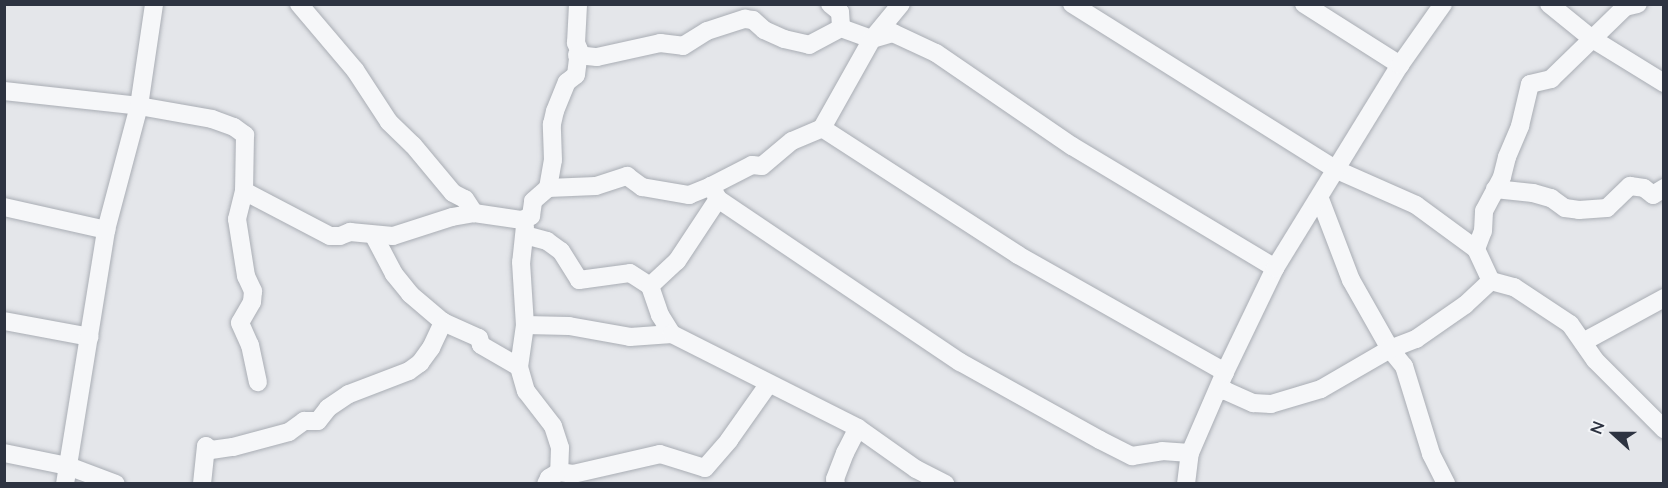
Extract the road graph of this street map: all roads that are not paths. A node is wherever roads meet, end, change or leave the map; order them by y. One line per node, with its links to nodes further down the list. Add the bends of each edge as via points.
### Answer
1 (154, 4): 18 (street)
2 (299, 4): 28 (street, via 355,70 389,122)
3 (578, 4): 14 (street)
4 (830, 4): 11 (street, via 840,12)
5 (901, 4): 13 (street)
6 (1072, 4): 20 (street)
7 (1304, 4): 15 (street)
8 (1443, 4): 15 (street)
9 (1549, 4): 12 (street)
10 (1638, 4): 12 (street, via 1625,7)
11 (841, 28): 13 (street); 14 (street, via 810,45 784,39 745,19 708,31 683,46 660,43 597,57)
12 (1591, 38): 16 (street); 23 (street, via 1551,79 1530,84 1520,126)
13 (872, 39): 19 (street); 33 (street, via 893,33 936,53 1072,146)
14 (577, 55): 21 (street, via 576,75 567,82 555,111)
15 (1400, 65): 20 (street)
16 (1664, 83)
17 (4, 91): 18 (street)
18 (139, 106): 24 (street, via 212,119 240,130 245,135); 30 (street)
19 (822, 128): 25 (street, via 792,141 762,166 752,165); 45 (street, via 1018,255)
20 (1337, 170): 26 (street); 32 (street, via 1416,205)
21 (548, 188): 25 (street, via 596,186 627,176 642,187 689,195); 29 (street, via 533,201)
22 (1664, 188): 23 (street, via 1653,195 1644,188 1630,186 1607,208 1579,210 1533,193)
23 (1495, 189): 32 (street, via 1484,211 1483,231)
24 (244, 191): 31 (street, via 320,232); 46 (street, via 237,219 246,276 253,291 252,302 240,323 250,345)
25 (715, 192): 35 (street, via 677,261); 52 (street, via 960,362 1100,440 1132,456 1162,451)
26 (1320, 199): 33 (street); 43 (street, via 1352,280)
27 (4, 207): 30 (street)
28 (474, 213): 29 (street); 31 (street, via 393,236)
29 (524, 228): 35 (street, via 561,251 579,280 630,273); 39 (street, via 521,262)
30 (106, 230): 41 (street)
31 (374, 236): 38 (street, via 403,286)
32 (1476, 249): 34 (street)
33 (1275, 268): 45 (street)
34 (1491, 281): 42 (street, via 1514,287 1569,324); 43 (street, via 1465,305 1416,339)
35 (650, 286): 40 (street)
36 (1664, 298): 42 (street)
37 (4, 321): 41 (street)
38 (443, 322): 44 (street, via 479,339 481,345); 56 (street, via 420,363 349,394 328,408 318,421 304,421 289,432 233,447 211,450 206,446)
39 (525, 325): 40 (street, via 569,326 630,337); 44 (street)
40 (672, 334): 47 (street)
41 (90, 337): 53 (street)
42 (1583, 342): 50 (street, via 1595,360)
43 (1390, 349): 48 (street, via 1321,389 1270,404 1253,403); 60 (street, via 1404,366 1431,454)
44 (519, 367): 54 (street, via 526,391 553,426 560,448)
45 (1225, 372): 48 (street)
46 (258, 382)
47 (768, 385): 49 (street); 54 (street, via 705,468 660,454)
48 (1218, 390): 52 (street)
49 (858, 429): 57 (street); 58 (street, via 916,469)
50 (1664, 429)
51 (4, 453): 53 (street)
52 (1190, 453): 59 (street)
53 (66, 475): 55 (street)
54 (553, 478)
55 (117, 483)
56 (202, 483)
57 (836, 483)
58 (945, 483)
59 (1186, 483)
60 (1446, 483)

